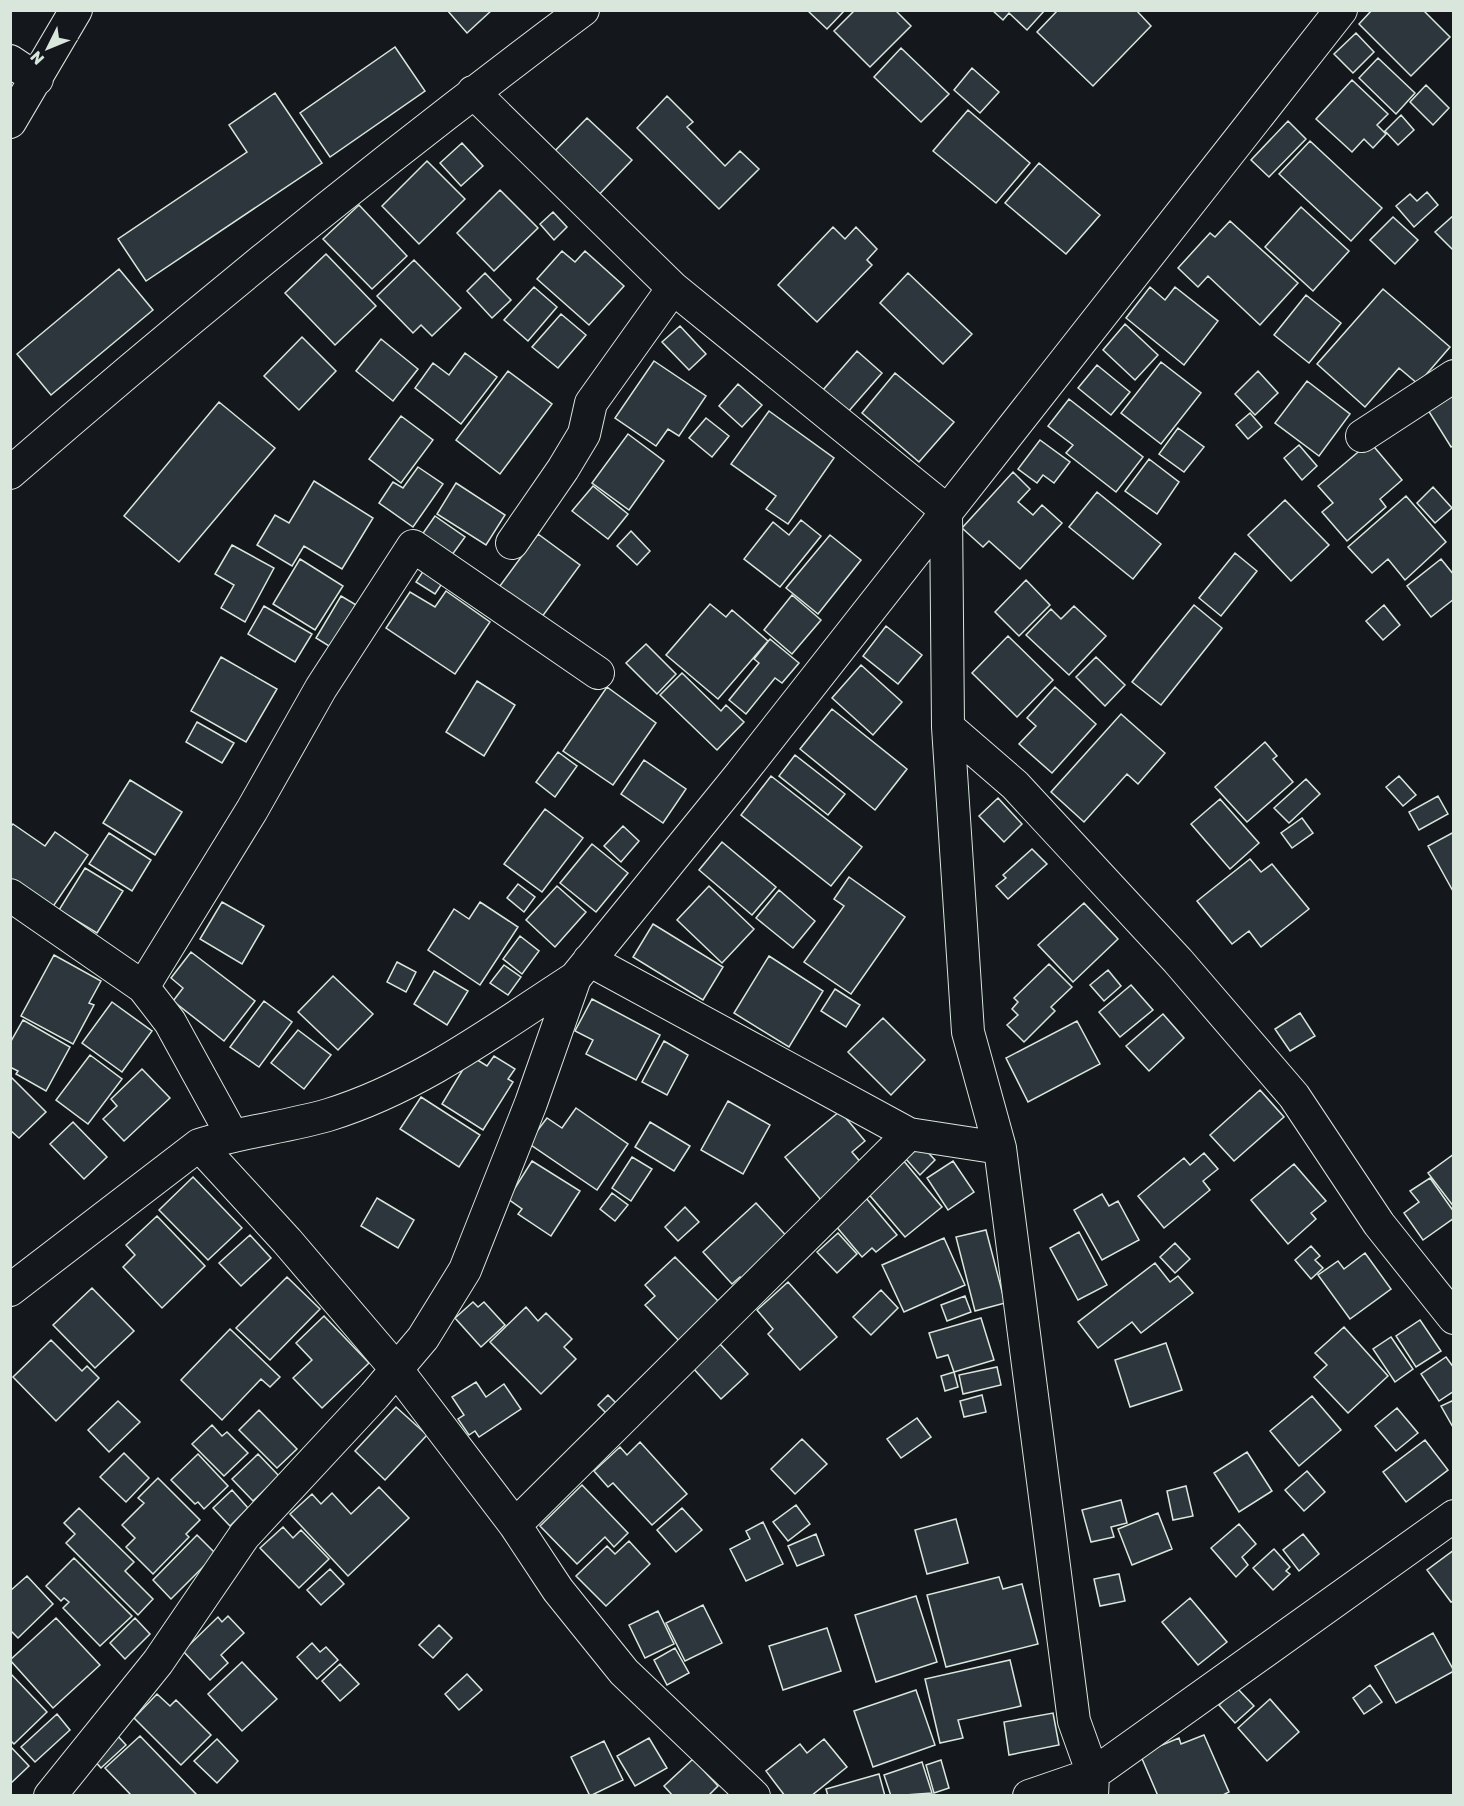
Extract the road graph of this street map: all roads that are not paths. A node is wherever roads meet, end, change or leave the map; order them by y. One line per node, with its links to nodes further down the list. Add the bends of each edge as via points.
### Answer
1 (76, 10): 5 (street)
2 (583, 10): 6 (street)
3 (1341, 10): 12 (street)
4 (10, 61): 5 (street)
5 (37, 79): 7 (street)
6 (473, 92): 8 (street); 11 (street, via 151,350)
7 (10, 122)
8 (673, 288): 12 (street); 13 (street, via 591,403 584,434)
9 (1454, 376): 10 (street)
10 (1362, 436)
11 (10, 473)
12 (946, 510): 15 (street); 17 (street, via 740,775)
13 (512, 543)
14 (598, 672): 18 (street, via 413,546 321,688 252,810)
15 (948, 727): 22 (street, via 968,1032); 24 (street, via 1015,785 1178,961 1294,1096 1379,1224)
16 (10, 895): 18 (street)
17 (582, 969): 19 (street); 20 (street, via 422,1077 328,1114); 25 (street, via 465,1270 423,1338)
18 (143, 987): 20 (street, via 170,1022)
19 (909, 1134): 22 (street); 27 (street)
20 (232, 1135): 21 (street)
21 (199, 1145): 23 (street); 25 (street)
22 (1000, 1148): 28 (street, via 1074,1721)
23 (10, 1290)
24 (1454, 1318)
25 (397, 1370): 27 (street); 29 (street, via 244,1536 158,1662)
26 (1454, 1516): 28 (street)
27 (515, 1525): 30 (street, via 558,1590 624,1672)
28 (1093, 1785): 31 (street)
29 (50, 1796)
30 (754, 1796)
31 (1029, 1796)

